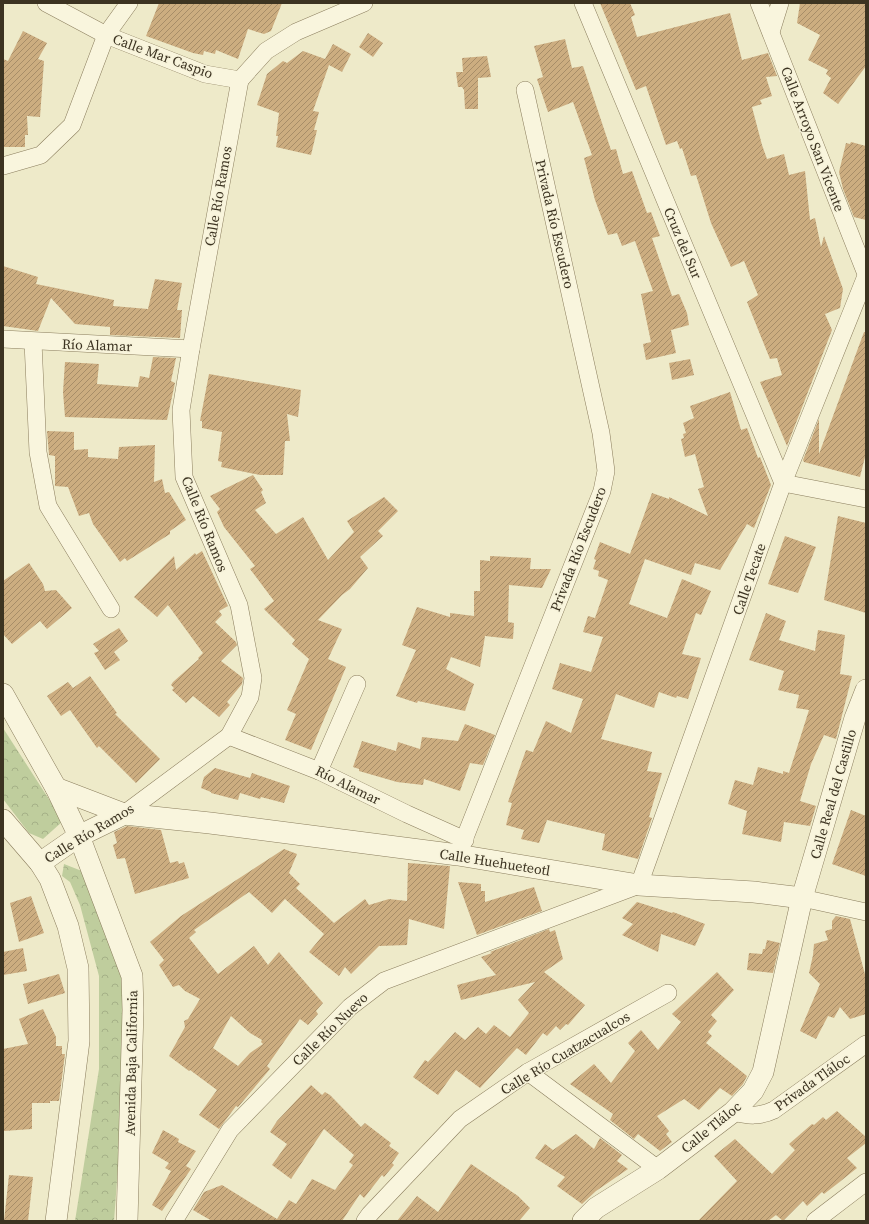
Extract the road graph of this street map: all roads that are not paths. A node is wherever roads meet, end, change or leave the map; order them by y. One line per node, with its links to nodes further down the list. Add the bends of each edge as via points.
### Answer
1 (46, 3): 8 (street, Calle Mar Caspio)
2 (129, 3): 8 (street)
3 (364, 3): 9 (street, via 296,32 266,51)
4 (583, 3): 16 (street, Cruz del Sur)
5 (758, 3): 7 (street, Calle Arroyo San Vicente)
6 (780, 3): 7 (street)
7 (770, 32): 12 (street, Calle Arroyo San Vicente)
8 (106, 35): 9 (street, Calle Mar Caspio, via 204,74); 11 (street, via 72,125 41,155)
9 (240, 80): 15 (street, Calle Río Ramos)
10 (525, 90): 28 (street, Privada Río Escudero, via 601,433 606,471 602,491)
11 (3, 166)
12 (866, 275): 16 (street, Calle Tecate)
13 (3, 339): 14 (street, Río Alamar)
14 (33, 342): 15 (street, Río Alamar); 18 (street, via 38,452 48,506)
15 (191, 349): 22 (street, Calle Río Ramos, via 181,410 184,477 239,605 253,678 250,697)
16 (783, 483): 17 (street); 30 (street, Calle Tecate)
17 (866, 499)
18 (111, 609)
19 (357, 684): 23 (street)
20 (866, 690): 31 (street, Calle Real del Castillo, via 855,718)
21 (3, 694): 24 (street, Avenida Baja California)
22 (229, 736): 23 (street, Río Alamar); 25 (street, Calle Río Ramos)
23 (319, 770): 28 (street, Río Alamar, via 406,814)
24 (56, 788): 25 (street, Calle Huehueteotl); 27 (street, Avenida Baja California)
25 (124, 814): 27 (street, Calle Río Ramos); 28 (street, Calle Huehueteotl)
26 (3, 820): 29 (street)
27 (79, 836): 29 (street, Calle Río Ramos); 40 (street, Avenida Baja California, via 132,976)
28 (461, 847): 30 (street, Calle Huehueteotl)
29 (40, 863): 39 (street, via 50,879 65,920 78,968 79,1041)
30 (639, 885): 31 (street, Calle Huehueteotl, via 754,892); 41 (street, Calle Río Nuevo, via 384,981 350,1007 230,1130)
31 (802, 898): 32 (street, Calle Huehueteotl); 36 (street, Calle Tláloc, via 763,1072 753,1091)
32 (866, 912)
33 (668, 993): 35 (street, Calle Río Cuatzacualcos)
34 (866, 1044): 36 (street, Privada Tláloc, via 774,1110 762,1115 748,1116)
35 (528, 1072): 37 (street); 42 (street, Calle Río Cuatzacualcos, via 460,1119)
36 (733, 1112): 37 (street, Calle Tláloc)
37 (658, 1169): 43 (street, Calle Tláloc, via 596,1208)
38 (866, 1182): 44 (street)
39 (56, 1221)
40 (127, 1221)
41 (174, 1221)
42 (366, 1221)
43 (583, 1221)
44 (815, 1221)

